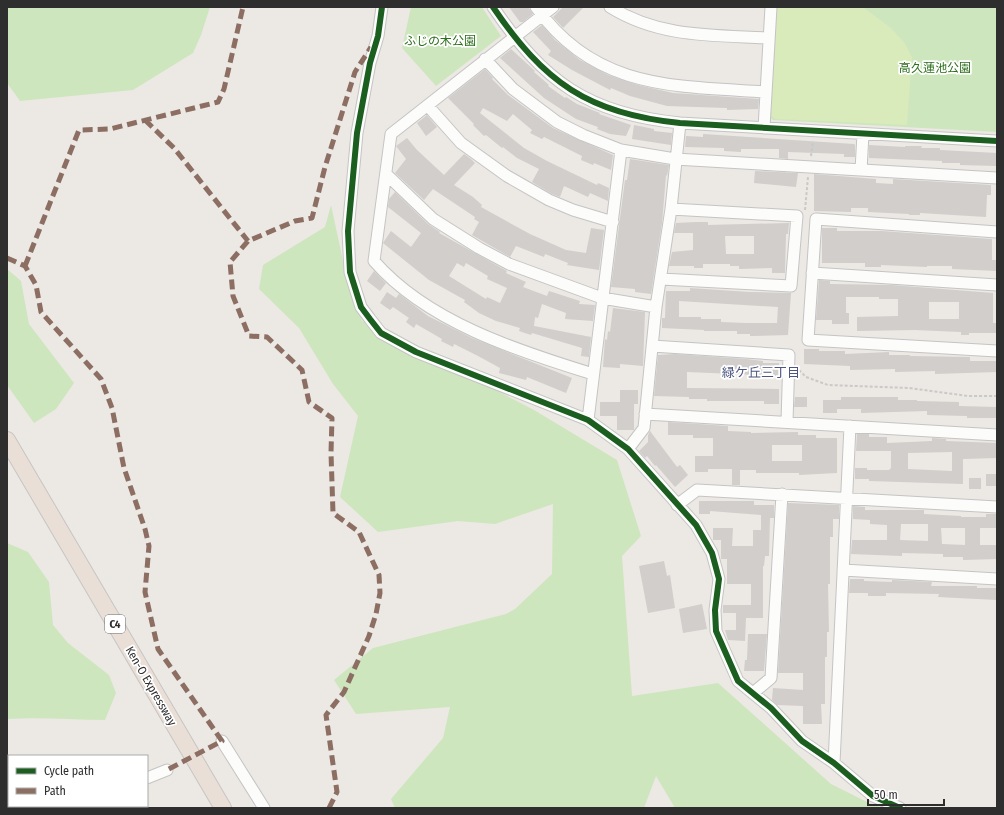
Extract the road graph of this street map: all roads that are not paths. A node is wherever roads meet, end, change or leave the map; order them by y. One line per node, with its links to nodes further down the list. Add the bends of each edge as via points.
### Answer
1 (382, 7): 33 (street, via 357,133 348,231 350,272 361,307 381,333 416,352)
2 (494, 7): 7 (street)
3 (553, 7): 6 (street)
4 (610, 7): 8 (street, via 639,22 677,33)
5 (771, 7): 8 (street)
6 (539, 11): 7 (street); 10 (street, via 566,40 587,56 634,78 662,84)
7 (514, 37): 9 (street); 12 (street, via 538,64 559,81 600,106 624,114)
8 (769, 38): 10 (street)
9 (485, 59): 11 (street); 16 (street, via 513,90 557,122)
10 (766, 92): 13 (street)
11 (428, 106): 19 (street, via 391,134); 22 (street, via 461,143 507,176 549,200)
12 (680, 123): 13 (street); 17 (street)
13 (764, 128): 14 (street)
14 (863, 134): 15 (street); 18 (street)
15 (997, 141)
16 (621, 150): 17 (street); 22 (street)
17 (675, 159): 18 (street); 21 (street)
18 (862, 170): 20 (street)
19 (386, 174): 27 (street, via 433,219 478,248 509,264); 31 (street, via 374,262 389,279 427,306 490,338 532,355)
20 (997, 178)
21 (671, 209): 25 (street); 25 (street, via 797,216 791,286)
22 (613, 222): 27 (street)
23 (997, 232): 24 (street, via 816,219)
24 (812, 273): 26 (street); 30 (street, via 808,340)
25 (661, 279): 28 (street)
26 (997, 285)
27 (602, 298): 28 (street); 31 (street)
28 (656, 307): 29 (street)
29 (652, 346): 32 (street); 34 (street, via 788,355)
30 (997, 351)
31 (593, 374): 33 (street)
32 (645, 414): 34 (street); 38 (street, via 644,428)
33 (588, 420): 38 (street)
34 (787, 422): 35 (street)
35 (850, 426): 36 (street); 40 (street)
36 (997, 435)
37 (7, 440): 50 (highway, Ken-O Expressway / C4)
38 (628, 449): 41 (street)
39 (782, 494): 40 (street); 41 (street, via 697,490); 45 (street, via 771,678)
40 (846, 497): 42 (street); 43 (street)
41 (677, 505): 45 (street, via 696,525 712,553 719,579 715,610 716,631 738,681)
42 (997, 507)
43 (843, 570): 44 (street); 47 (street)
44 (997, 579)
45 (753, 693): 47 (street, via 802,741)
46 (222, 741): 51 (street)
47 (834, 763): 52 (street, via 873,796)
48 (167, 770): 49 (street)
49 (148, 778)
50 (223, 808)
51 (264, 808)
52 (900, 808)

